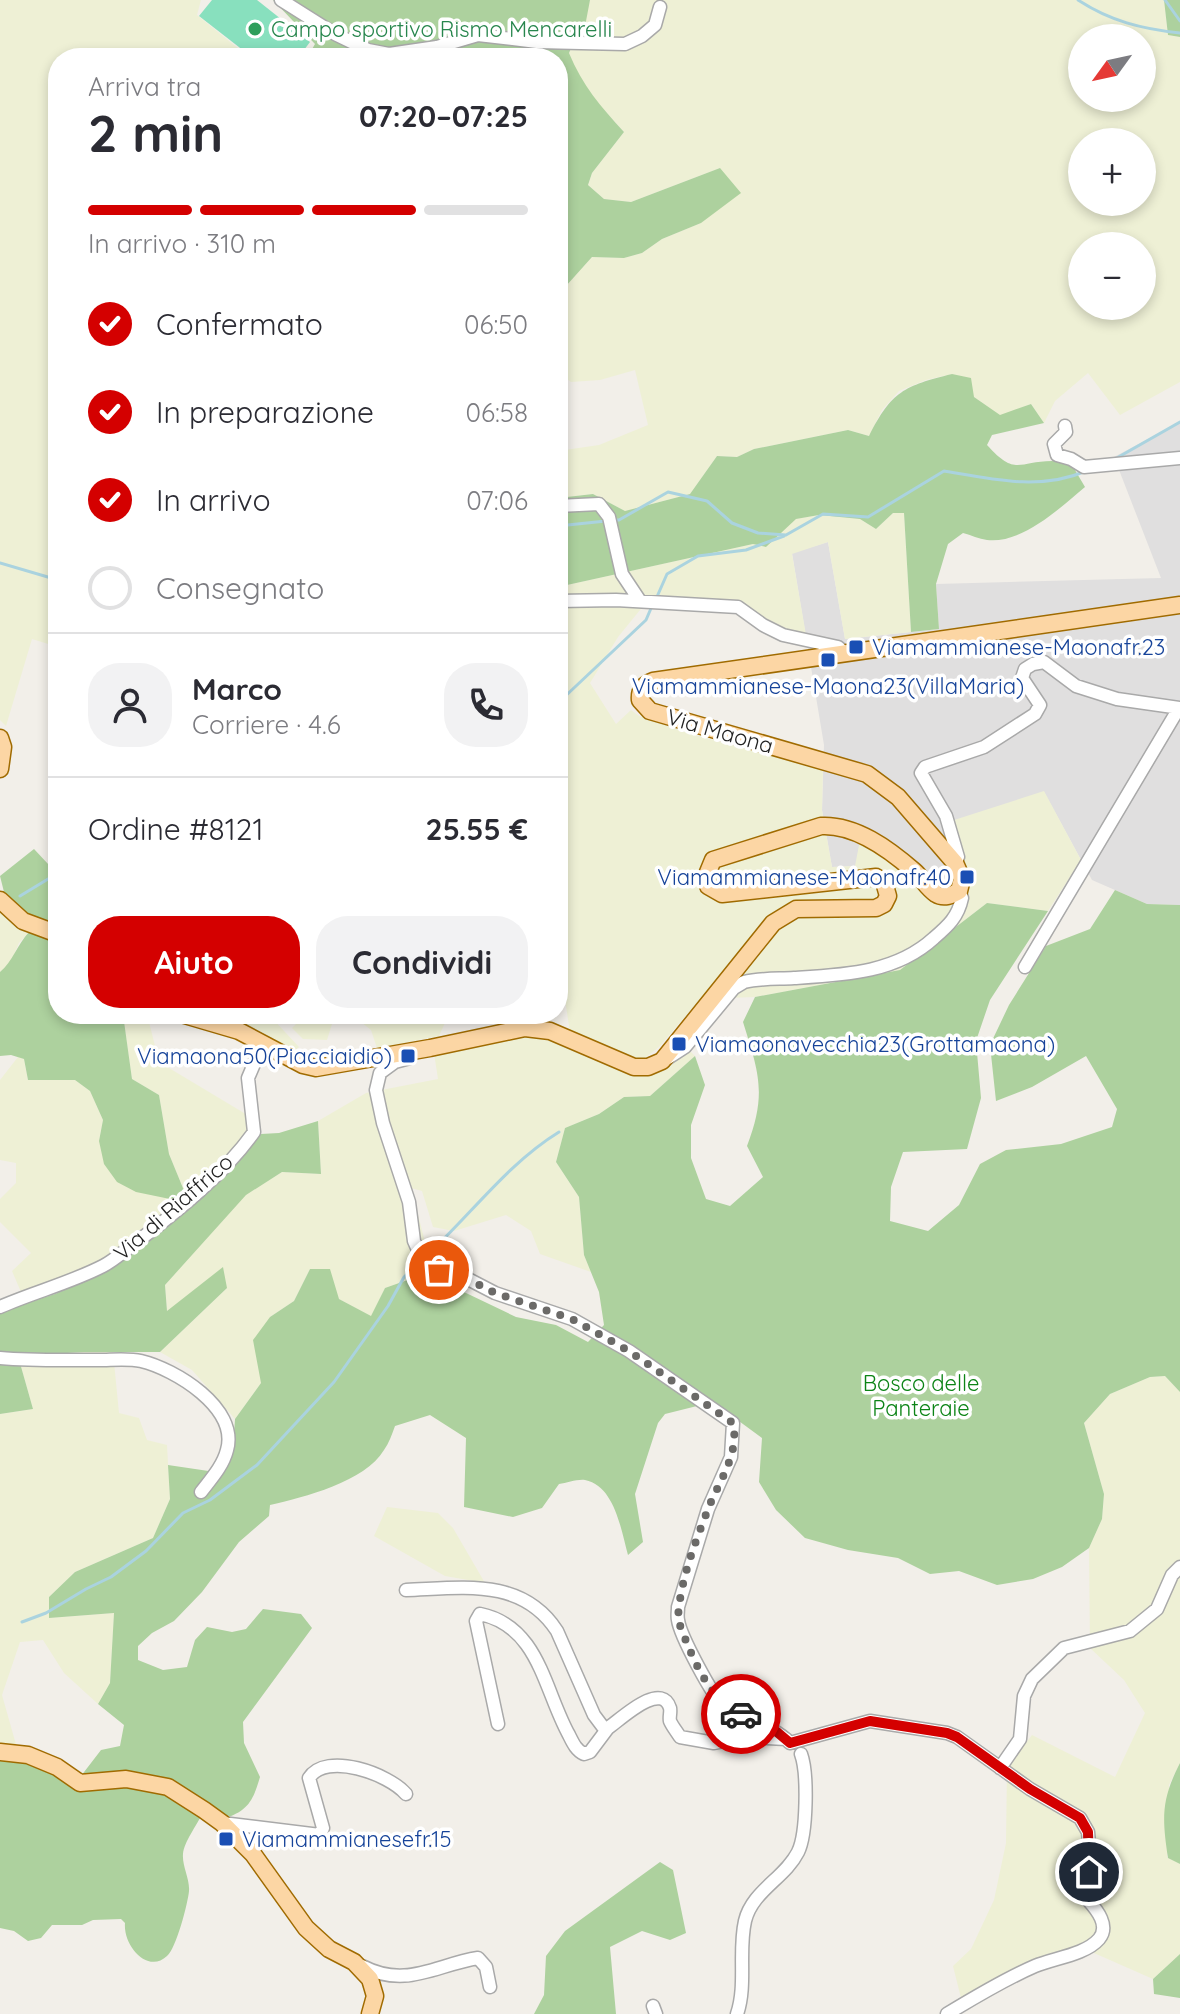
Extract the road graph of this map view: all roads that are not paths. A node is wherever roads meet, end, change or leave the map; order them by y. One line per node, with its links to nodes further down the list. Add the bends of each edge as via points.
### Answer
1 (281, 0): 3 (street)
2 (660, 7): 4 (street, via 655,25 625,44 478,35)
3 (364, 48)
4 (430, 48)
5 (1065, 426): 6 (street, via 1054,444 1057,455 1084,467)
6 (1180, 458)
7 (568, 506): 9 (street, via 599,504 609,517 622,574)
8 (568, 601): 9 (street)
9 (640, 601): 11 (street, via 738,607 783,635)
10 (1180, 605): 11 (main road, Via Maona)
11 (845, 653): 15 (main road, Via Maona, via 653,681 643,688 640,700 650,711 867,774 898,797)
12 (1179, 708): 15 (street, via 1117,699 1076,686 1044,662 1025,669 1022,678 1040,705 1035,714 984,747 925,767 921,773 946,816 958,857); 19 (street)
13 (0, 738): 14 (main road)
14 (0, 769)
15 (955, 863): 16 (main road, via 962,879)
16 (959, 891): 23 (street, via 962,898 953,921 901,962 744,982 685,1047); 23 (main road, via 938,895 899,858 839,825 713,860 708,886 722,894 876,877 884,882 888,896 876,908 796,909 773,923)
17 (0, 900): 18 (main road, via 23,921)
18 (48, 930)
19 (1025, 967)
20 (215, 1024): 21 (main road)
21 (263, 1043): 22 (main road, via 316,1068); 24 (street, Via di Riaffrico, via 248,1078 254,1132 244,1146 177,1209 107,1264)
22 (430, 1048): 23 (main road, via 525,1028 550,1031 634,1067); 31 (street, via 387,1067 376,1090 423,1261 572,1319 629,1351 733,1423 731,1457 699,1535 678,1620 715,1697)
23 (662, 1061)
24 (0, 1307)
25 (0, 1358): 26 (street, via 138,1360 171,1370 207,1397 227,1431 221,1465)
26 (201, 1492)
27 (1180, 1567): 33 (street, via 1157,1609 1130,1631 1064,1648 1032,1679 1024,1696 1020,1739)
28 (406, 1590): 30 (street, via 498,1590 528,1602 557,1631 594,1715)
29 (498, 1724): 30 (street, via 476,1621 480,1614 494,1617 529,1644 579,1752 590,1752)
30 (608, 1728): 31 (street, via 656,1697 670,1707 670,1723 680,1737 714,1743 746,1737)
31 (788, 1741): 33 (street, via 879,1722 947,1733); 39 (street, via 806,1758 798,1852 750,1905)
32 (0, 1752): 35 (main road, via 28,1755 80,1783 126,1779 168,1787)
33 (1000, 1768): 40 (street, via 1085,1823 1088,1900 1100,1914 1103,1929 1083,1950 1035,1966)
34 (406, 1794): 35 (street, via 374,1773 346,1766 318,1769 309,1778 323,1828 320,1835)
35 (222, 1823): 36 (main road, via 253,1854 306,1928)
36 (354, 1962): 37 (street, via 381,1974 414,1976 478,1958); 38 (main road, via 370,1979 375,1996)
37 (490, 1987)
38 (370, 2014)
39 (737, 2014)
40 (947, 2014)

